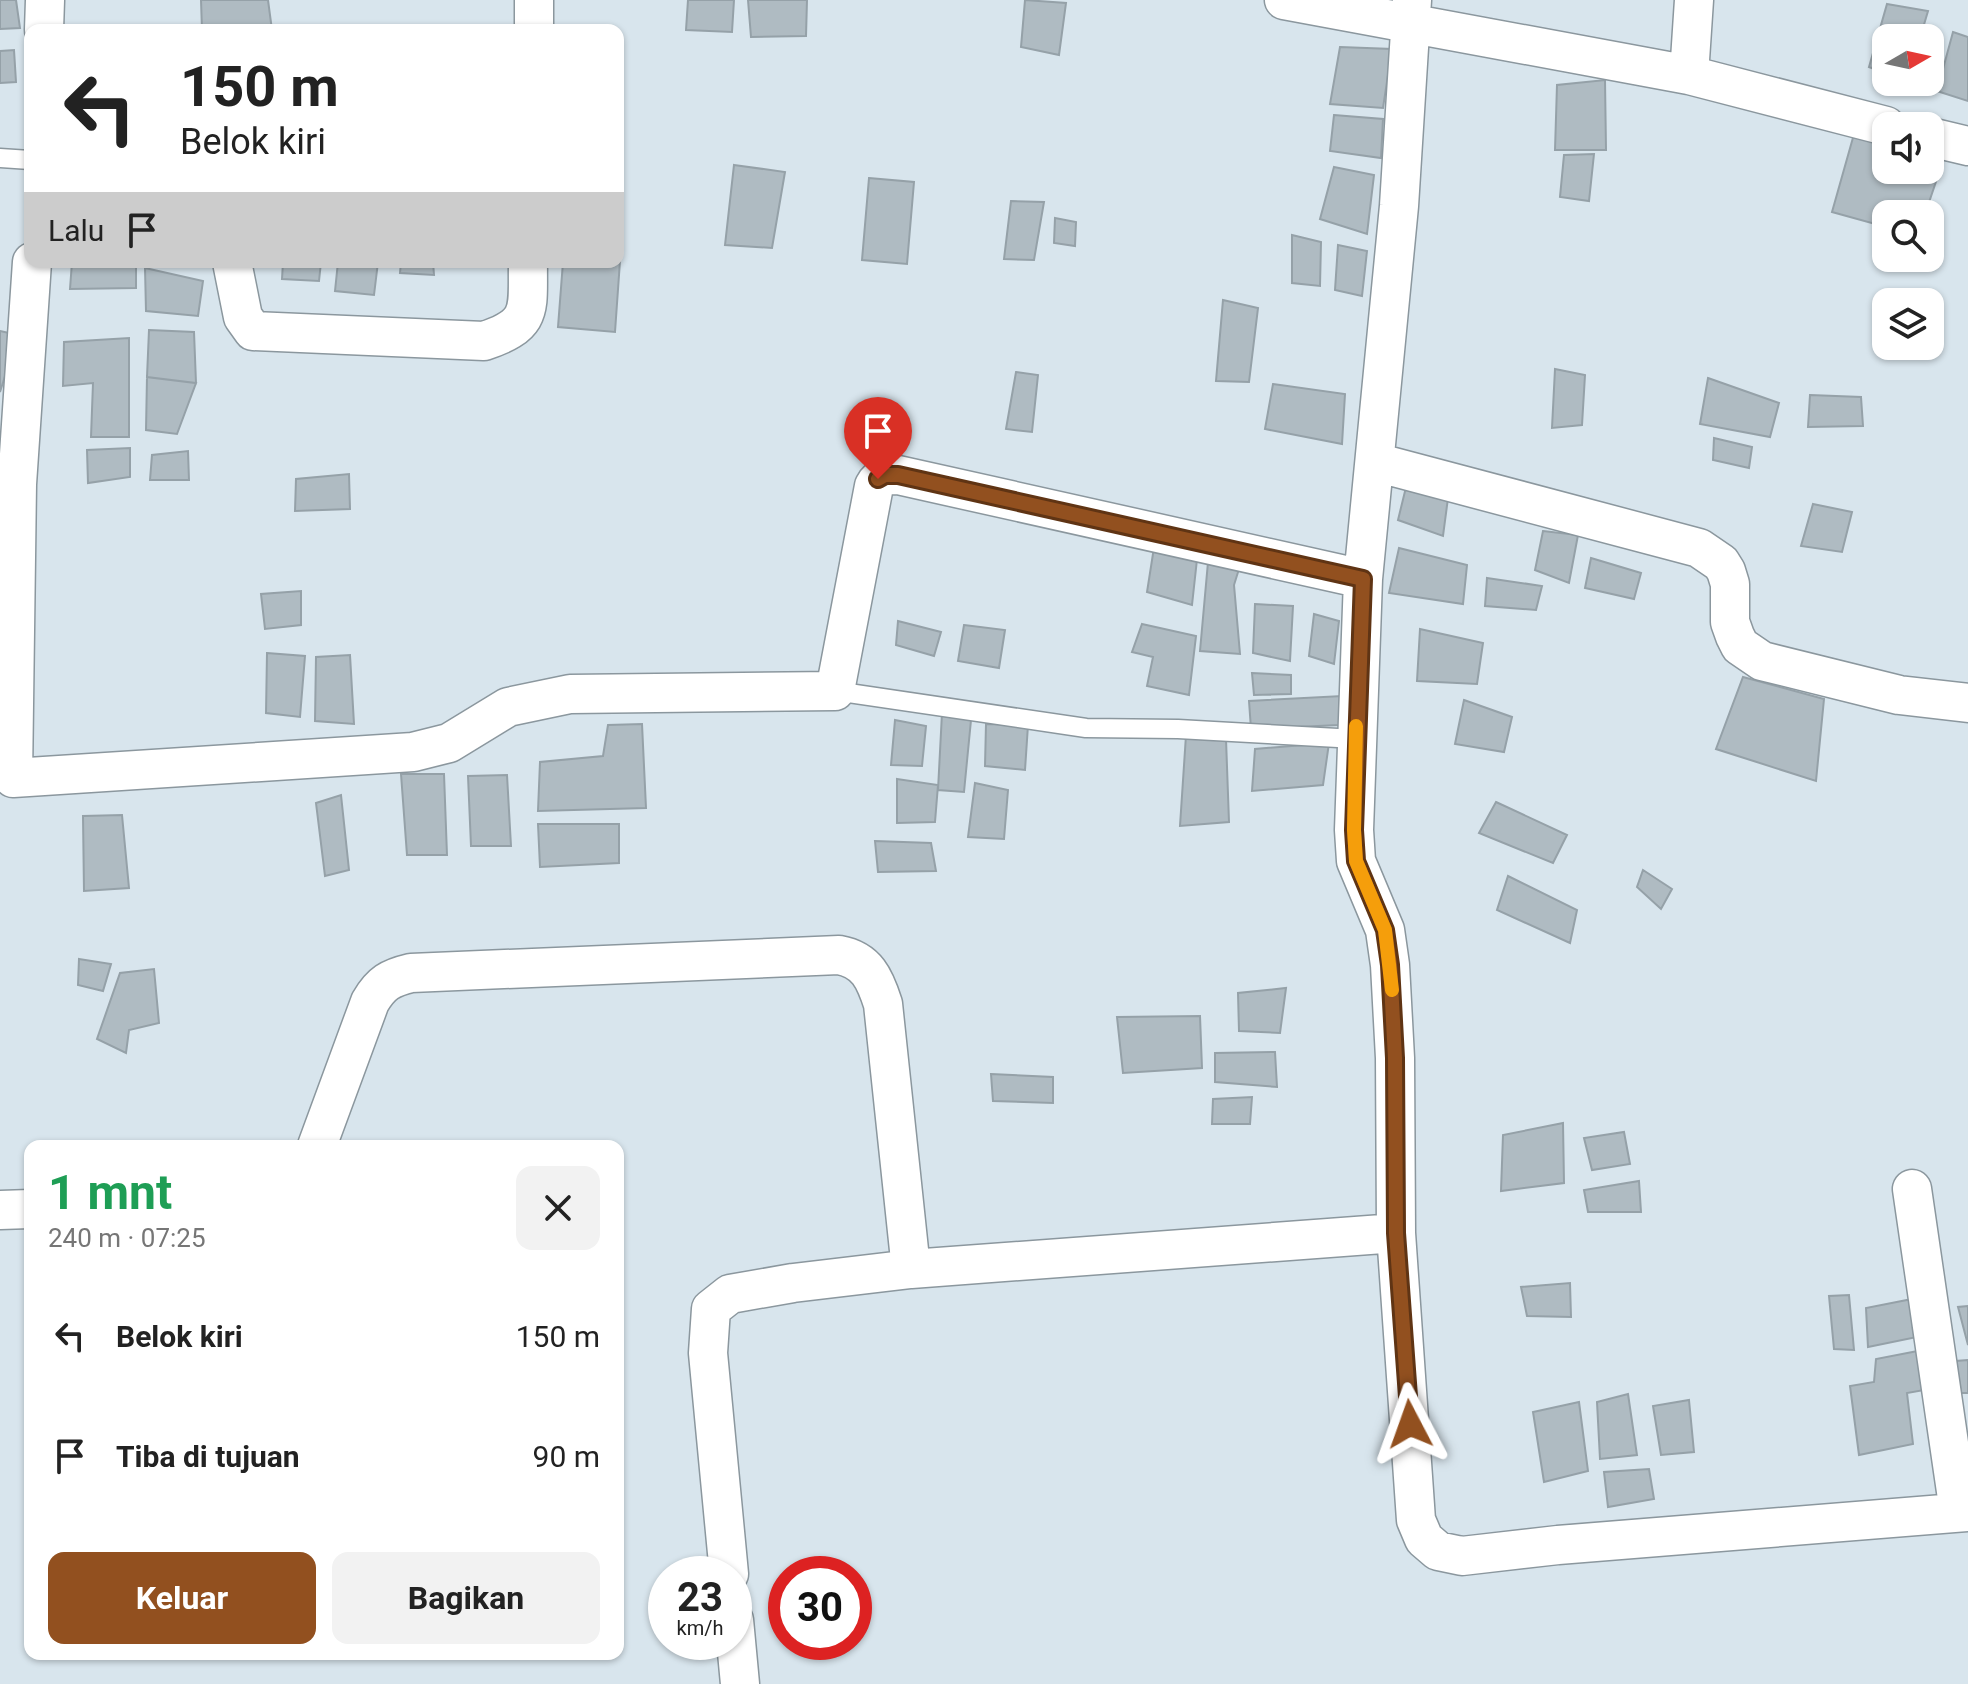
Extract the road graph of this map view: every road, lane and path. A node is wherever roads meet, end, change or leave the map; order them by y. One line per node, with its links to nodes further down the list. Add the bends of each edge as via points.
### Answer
1 (45, 0): 6 (street)
2 (534, 0): 7 (street)
3 (1284, 0): 5 (street)
4 (1694, 0): 8 (street)
5 (1412, 12): 8 (street); 17 (street)
6 (44, 24)
7 (534, 24)
8 (1689, 75): 9 (street)
9 (1872, 122)
10 (1944, 140): 11 (street)
11 (1968, 146)
12 (0, 158): 13 (lane)
13 (24, 160)
14 (32, 268): 22 (street)
15 (233, 268): 16 (street, via 243,317 253,331 484,341 519,326 527,310)
16 (528, 268)
17 (1375, 462): 18 (street); 20 (street, via 1699,548 1726,571 1735,636 1762,661 1899,695)
18 (1363, 579): 19 (street, via 885,475 874,486); 21 (street)
19 (835, 691): 21 (lane, via 1086,728); 22 (street, via 570,694 508,707 449,743 413,752)
20 (1968, 703)
21 (1356, 739): 27 (street, via 1356,861 1385,930 1390,965)
22 (6, 778)
23 (319, 1140): 28 (street, via 370,1002 379,985 392,977 855,958 875,980 883,1004)
24 (1912, 1189): 29 (street)
25 (24, 1209): 26 (street)
26 (0, 1210)
27 (1396, 1233): 28 (street); 29 (street, via 1416,1520 1424,1539 1438,1551 1485,1555)
28 (911, 1269): 30 (street, via 730,1294 711,1309 708,1353)
29 (1963, 1512)
30 (727, 1556)
31 (738, 1660): 32 (street)
32 (740, 1684)

